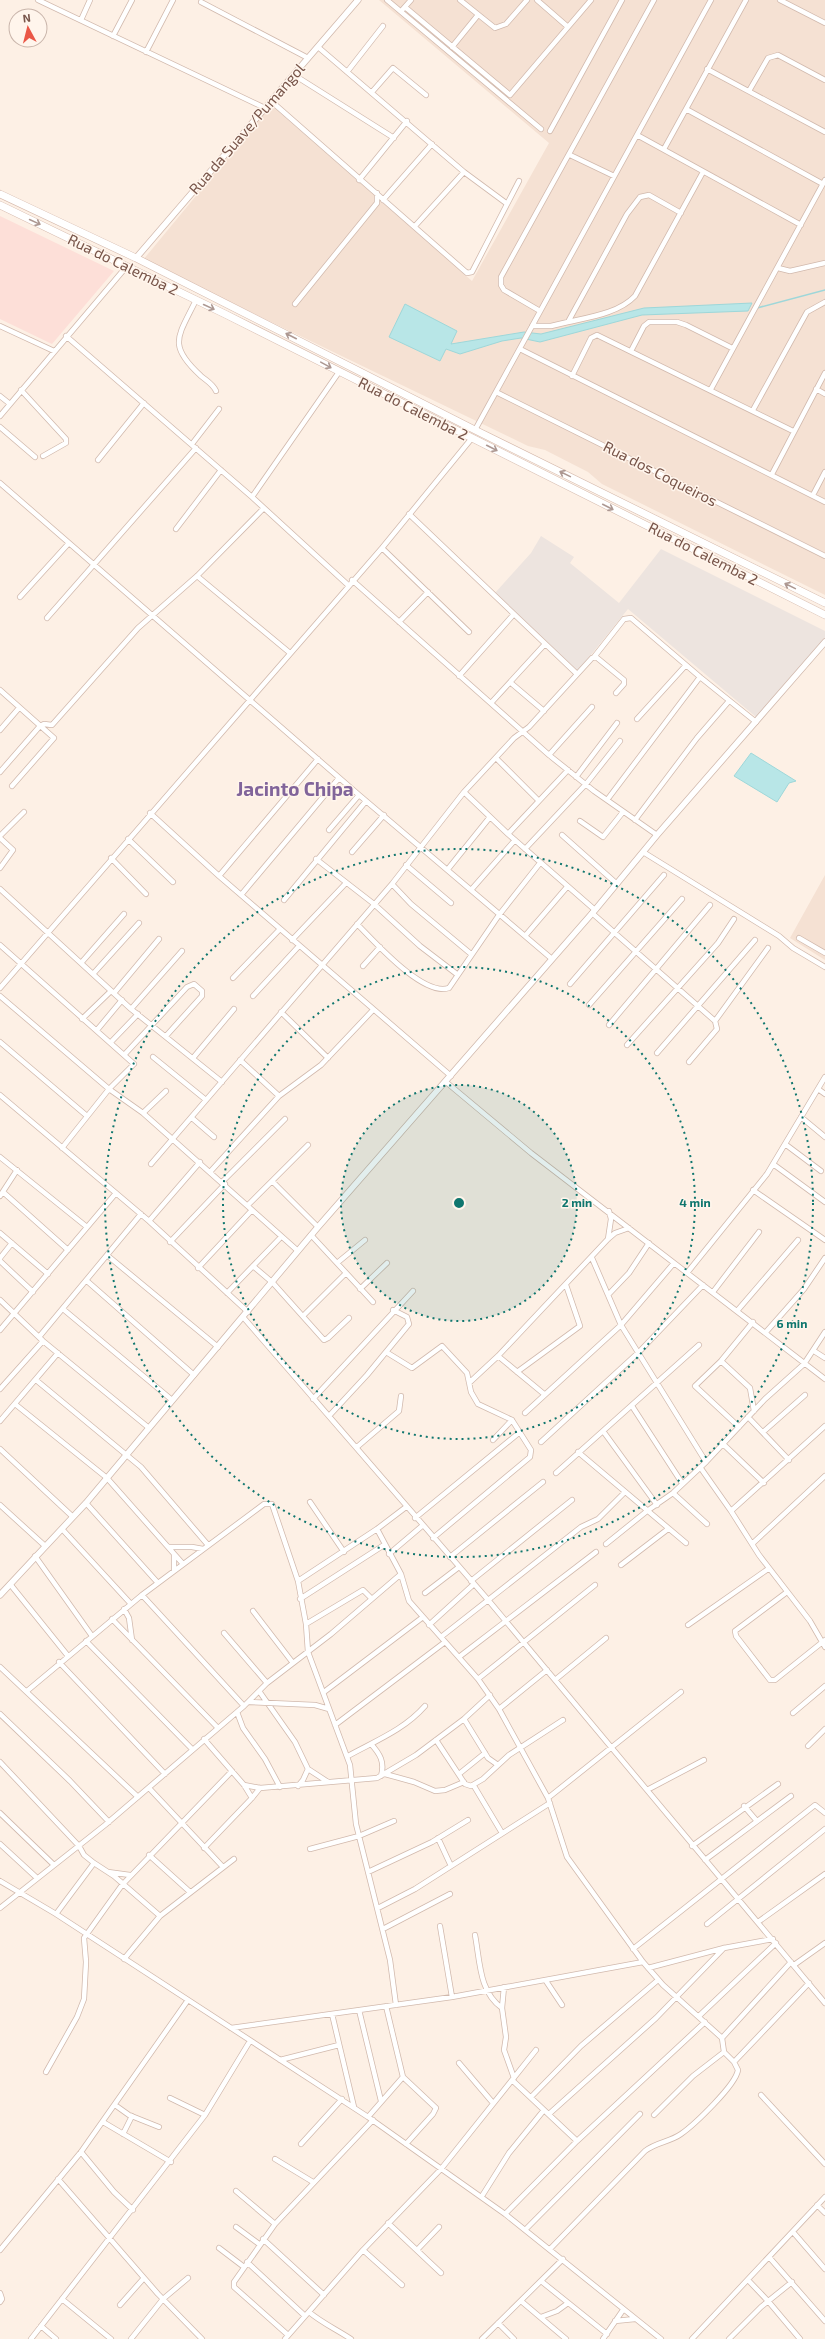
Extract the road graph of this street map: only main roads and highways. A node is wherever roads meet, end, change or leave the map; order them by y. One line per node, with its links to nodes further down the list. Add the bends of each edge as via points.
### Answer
1 (0, 194): 3 (main road, Rua do Calemba 2, one-way to 1, via 475,430 136,258)
2 (0, 205): 4 (main road, Rua do Calemba 2, one-way to 4, via 196,300)
3 (825, 603)
4 (825, 615)

